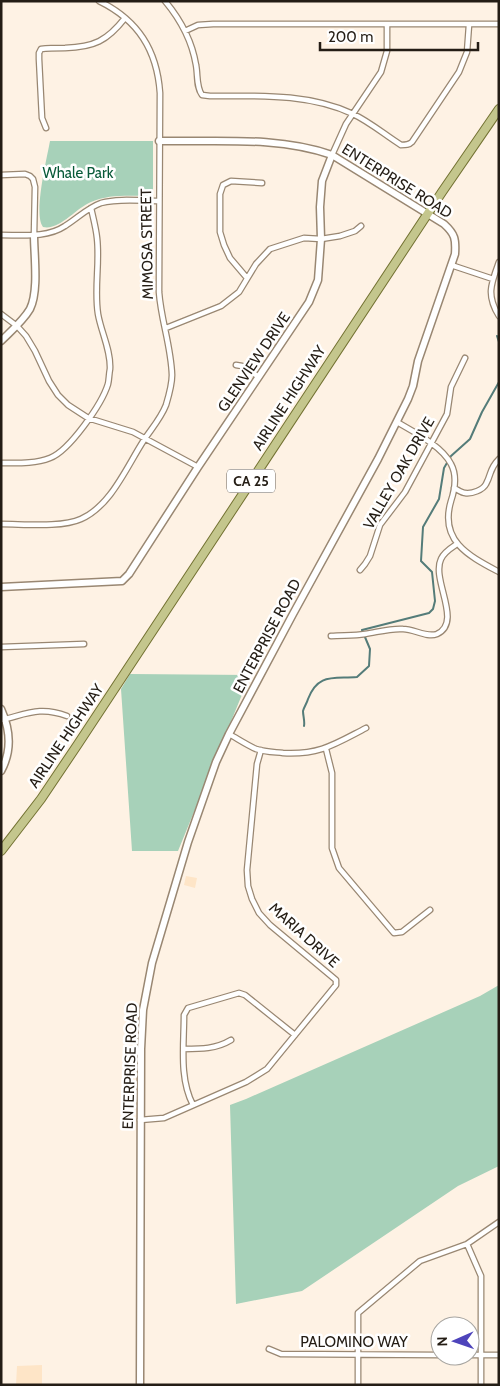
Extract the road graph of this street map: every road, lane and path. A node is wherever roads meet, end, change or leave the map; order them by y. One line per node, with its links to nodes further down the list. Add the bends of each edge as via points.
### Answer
1 (99, 1): 3 (street, MIMOSA STREET)
2 (164, 1): 7 (street)
3 (125, 18): 10 (street, via 109,36 97,42 41,49 42,118); 11 (street, MIMOSA STREET, via 141,34 157,69)
4 (387, 24): 6 (street); 7 (street, via 213,24 198,25); 9 (street, GLENVIEW DRIVE, via 387,51 381,72)
5 (499, 24): 6 (street)
6 (469, 25): 9 (street, via 467,52 459,72 410,144 396,142)
7 (185, 31): 9 (street, via 196,63 198,88 205,96 273,96 328,105)
8 (499, 109): 17 (main road, AIRLINE HIGHWAY / CA 25)
9 (353, 114): 12 (street, GLENVIEW DRIVE)
10 (46, 128)
11 (160, 141): 12 (street, ENTERPRISE ROAD, via 278,142 314,148); 15 (street, MIMOSA STREET)
12 (332, 155): 17 (street, ENTERPRISE ROAD); 21 (street, GLENVIEW DRIVE, via 322,181)
13 (1, 174): 20 (street, via 25,174 34,179)
14 (262, 183): 24 (street, via 231,181 223,185 220,194 220,232 224,245 230,258)
15 (159, 201): 16 (street, via 110,202); 29 (street, MIMOSA STREET, via 159,292)
16 (91, 208): 20 (street, via 58,230); 34 (street, via 97,238 98,314 110,369 108,384)
17 (427, 215): 23 (street, ENTERPRISE ROAD, via 444,224 456,240); 58 (main road, AIRLINE HIGHWAY / CA 25, via 78,744)
18 (361, 226): 21 (street, via 340,236)
19 (1, 235): 20 (street)
20 (34, 235): 28 (street, via 33,299)
21 (321, 239): 24 (street, via 304,238 270,249); 33 (street, GLENVIEW DRIVE, via 318,280 309,302)
22 (499, 262): 25 (street)
23 (451, 265): 25 (street); 35 (street, ENTERPRISE ROAD, via 418,361 413,386)
24 (247, 278): 29 (street, via 239,292 221,306)
25 (493, 279): 27 (street, via 491,299)
26 (1, 314): 28 (street)
27 (499, 316)
28 (17, 326): 30 (street); 34 (street, via 32,344 58,394)
29 (166, 328): 36 (street, MIMOSA STREET, via 171,386 160,418)
30 (1, 341)
31 (465, 358): 37 (street, VALLEY OAK DRIVE, via 451,387 447,414)
32 (236, 365): 33 (street)
33 (259, 377): 40 (street, GLENVIEW DRIVE)
34 (88, 418): 36 (street); 39 (street, via 69,445 54,456 43,461)
35 (397, 422): 37 (street); 54 (street, ENTERPRISE ROAD)
36 (145, 439): 40 (street); 42 (street, MIMOSA STREET, via 123,477 99,508 88,516 65,524)
37 (431, 444): 41 (street, via 450,462); 44 (street, VALLEY OAK DRIVE, via 405,492 383,520 370,556)
38 (499, 459): 41 (street, via 482,488 465,493)
39 (1, 463)
40 (198, 467): 46 (street, GLENVIEW DRIVE, via 122,581)
41 (454, 488): 43 (street, via 448,518)
42 (1, 524)
43 (457, 544): 45 (street, via 472,558); 47 (street, via 443,555 439,567 449,616 439,633 433,635 398,629)
44 (360, 570)
45 (499, 572)
46 (1, 587)
47 (331, 636)
48 (84, 644): 49 (street)
49 (1, 648)
50 (1, 709): 52 (street)
51 (67, 716): 52 (street, via 43,711)
52 (3, 719): 57 (street, via 9,747)
53 (366, 728): 55 (street)
54 (229, 734): 56 (street); 64 (street, ENTERPRISE ROAD, via 188,842 152,963 143,1010)
55 (326, 749): 56 (street, via 297,754); 59 (street, via 332,773 332,848 339,868 394,933 402,932)
56 (261, 750): 60 (street, MARIA DRIVE, via 247,870 252,900 270,925 336,980 336,985)
57 (1, 771)
58 (1, 851)
59 (430, 910)
60 (295, 1035): 62 (street, via 239,993 188,1008 184,1015); 63 (street, MARIA DRIVE, via 267,1069)
61 (232, 1040): 62 (street, via 221,1046)
62 (184, 1049): 63 (street, via 185,1086)
63 (194, 1105): 64 (street, MARIA DRIVE, via 164,1118)
64 (140, 1120): 72 (street, ENTERPRISE ROAD)
65 (499, 1222): 66 (street)
66 (467, 1244): 68 (street, via 420,1261 358,1313); 70 (street, via 481,1276)
67 (269, 1349): 68 (street, PALOMINO WAY, via 281,1354)
68 (357, 1355): 69 (street, PALOMINO WAY); 73 (street)
69 (430, 1355)
70 (481, 1355): 71 (street); 74 (street)
71 (499, 1355)
72 (140, 1385)
73 (358, 1385)
74 (481, 1385)

